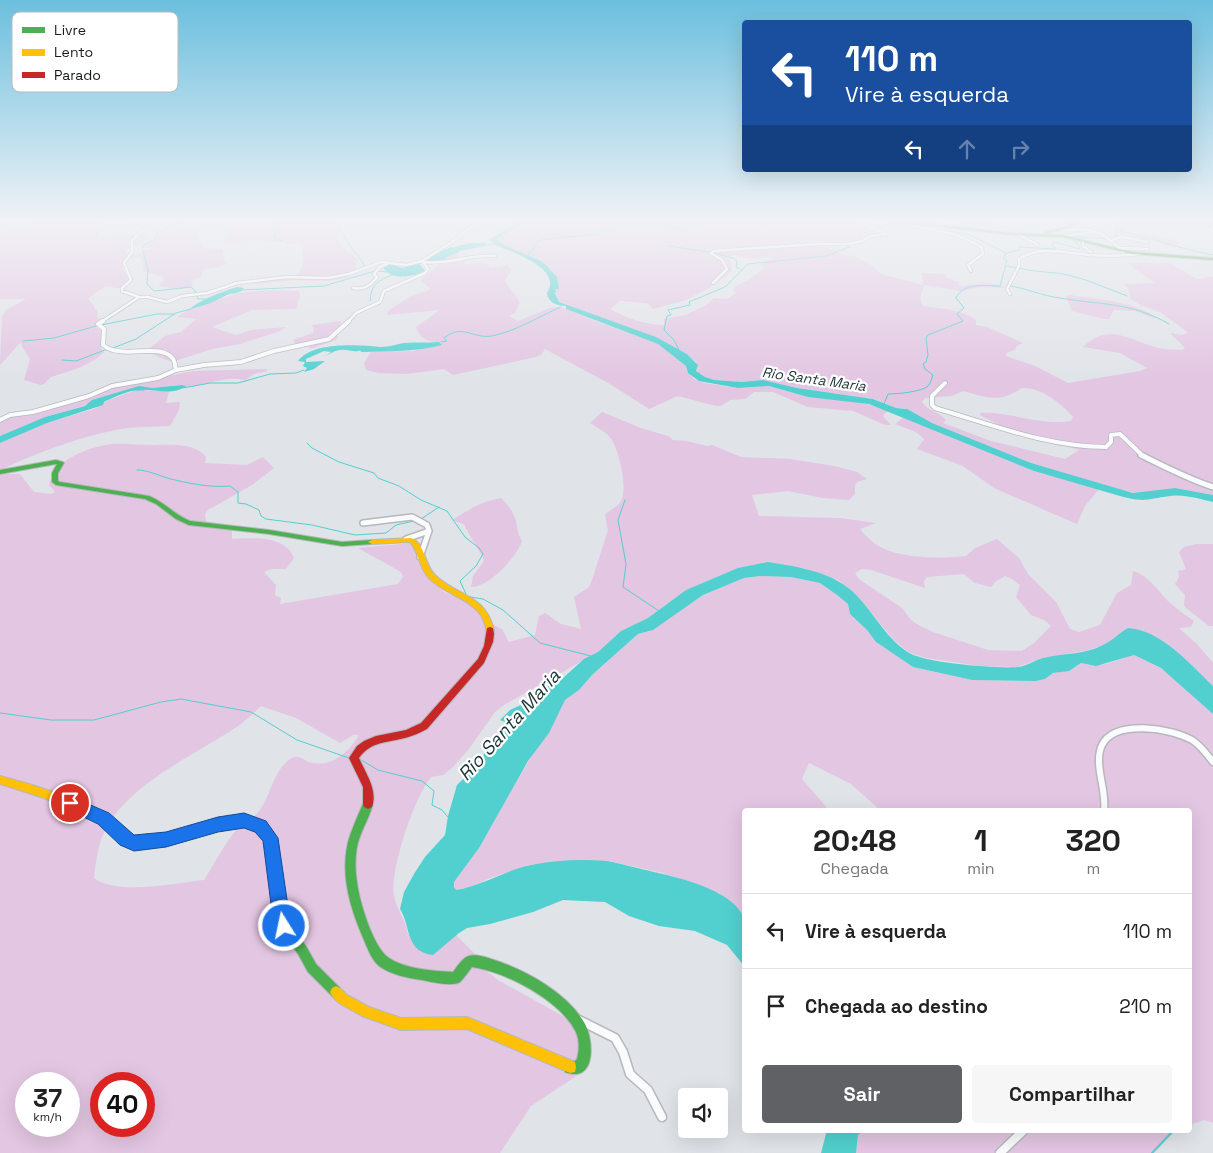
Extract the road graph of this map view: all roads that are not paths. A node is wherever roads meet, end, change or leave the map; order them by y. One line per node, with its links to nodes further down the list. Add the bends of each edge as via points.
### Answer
1 (127, 273): 10 (street, via 131,280 121,290)
2 (351, 273): 10 (street, via 328,278 287,277 238,283 169,302)
3 (375, 273): 8 (street, via 377,277 368,287)
4 (425, 273): 11 (street, via 384,291 380,302 356,313 329,339 241,362)
5 (723, 273): 7 (street)
6 (1015, 273): 9 (street, via 1007,289)
7 (713, 283)
8 (353, 288)
9 (1010, 294)
10 (139, 297): 11 (street, via 98,324 104,329 104,346 118,353 162,351 173,359)
11 (176, 370): 13 (street, via 158,378 112,386 89,396)
12 (945, 383): 15 (street, via 932,396 935,408 1077,446 1106,447 1111,442 1111,435 1120,434 1141,455 1185,478)
13 (0, 420)
14 (0, 472): 18 (street, via 61,463 54,476 58,484 148,497 165,506 178,520 189,523 342,544)
15 (1213, 487)
16 (363, 523): 17 (street, via 412,517 427,525)
17 (428, 531): 18 (street); 19 (street)
18 (406, 539): 19 (street, via 416,543)
19 (420, 556): 23 (street, via 426,570 447,590 480,607 488,622 487,650 479,668 419,730 401,737 365,743 356,752 354,758 369,796 352,847 350,886 353,900 377,956 386,964 455,978 470,962 488,962 539,988)
20 (1213, 762): 22 (street, via 1198,744 1176,733 1144,728 1116,732 1103,744 1101,753)
21 (0, 780): 23 (street, via 92,812 134,843 244,821 260,826 270,838 284,926 328,986 342,999 366,1012 401,1024 467,1023 529,1052 577,1068 583,1063 585,1051 582,1033)
22 (1104, 808)
23 (574, 1018): 24 (street, via 615,1038 630,1074 648,1090)
24 (662, 1117)
25 (1021, 1133): 26 (street)
26 (1000, 1153)

